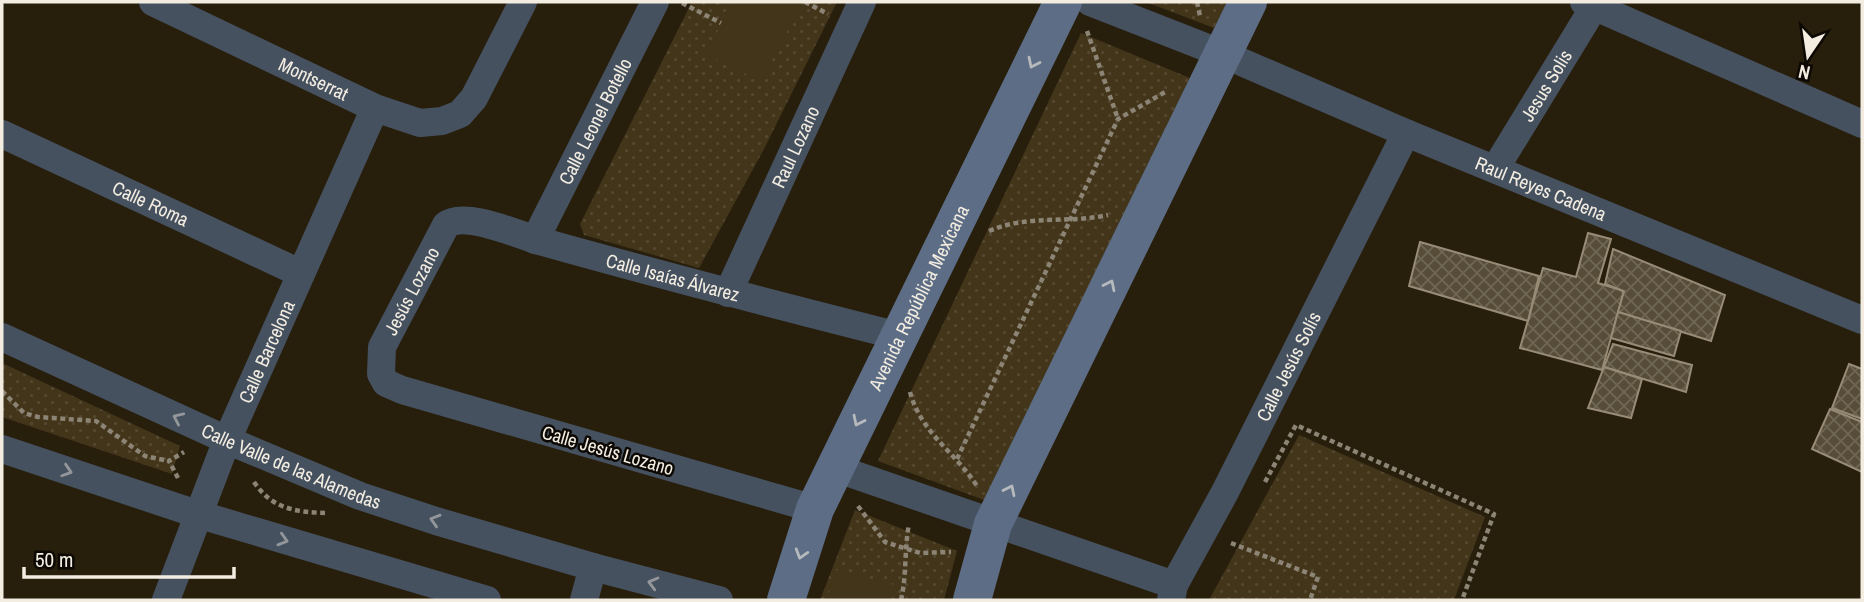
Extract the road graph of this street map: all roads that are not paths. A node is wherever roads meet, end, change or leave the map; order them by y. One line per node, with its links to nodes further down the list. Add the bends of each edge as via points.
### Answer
1 (153, 2): 10 (street, Montserrat)
2 (523, 2): 10 (street, Montserrat, via 474,98 460,114 420,123)
3 (862, 2): 18 (street, Raul Lozano)
4 (1063, 2): 20 (main road, Avenida República Mexicana, one-way to 20)
5 (1090, 2): 9 (street, Raul Reyes Cadena)
6 (1248, 2): 9 (main road)
7 (1592, 3): 11 (street); 14 (street, Jesus Solis)
8 (665, 8): 16 (street, Calle Leonel Botello)
9 (1223, 54): 12 (street, Raul Reyes Cadena); 27 (main road, one-way to 9)
10 (375, 108): 17 (street, Calle Barcelona)
11 (1862, 124)
12 (1406, 133): 14 (street, Raul Reyes Cadena); 30 (street, Calle Jesús Solís)
13 (2, 134): 17 (street, Calle Roma)
14 (1495, 169): 19 (street, Raul Reyes Cadena)
15 (446, 225): 16 (street, Calle Isaías Álvarez, via 467,220); 22 (street, Jesús Lozano, via 382,347 381,374 386,383)
16 (535, 240): 18 (street, Calle Isaías Álvarez)
17 (300, 273): 23 (street, Calle Barcelona)
18 (728, 293): 20 (street, Calle Isaías Álvarez)
19 (1862, 320)
20 (899, 336): 25 (main road, Avenida República Mexicana, one-way to 25)
21 (2, 337): 23 (street, Calle Valle de las Alamedas, one-way to 21)
22 (402, 390): 26 (street, Calle Jesús Lozano)
23 (227, 440): 28 (street, Calle Barcelona); 29 (street, Calle Valle de las Alamedas, one-way to 23, via 360,496)
24 (2, 449): 28 (street, one-way to 28)
25 (835, 468): 26 (main road, Avenida República Mexicana); 27 (street)
26 (833, 506): 35 (main road, Avenida República Mexicana, one-way to 35)
27 (986, 511): 30 (street); 36 (main road)
28 (197, 514): 31 (street, Calle Barcelona); 32 (street, one-way to 32)
29 (593, 567): 33 (street); 34 (street, Calle Valle de las Alamedas, one-way to 29)
30 (1172, 593)
31 (166, 600)
32 (487, 600)
33 (584, 600)
34 (719, 600)
35 (786, 600)
36 (972, 600)

